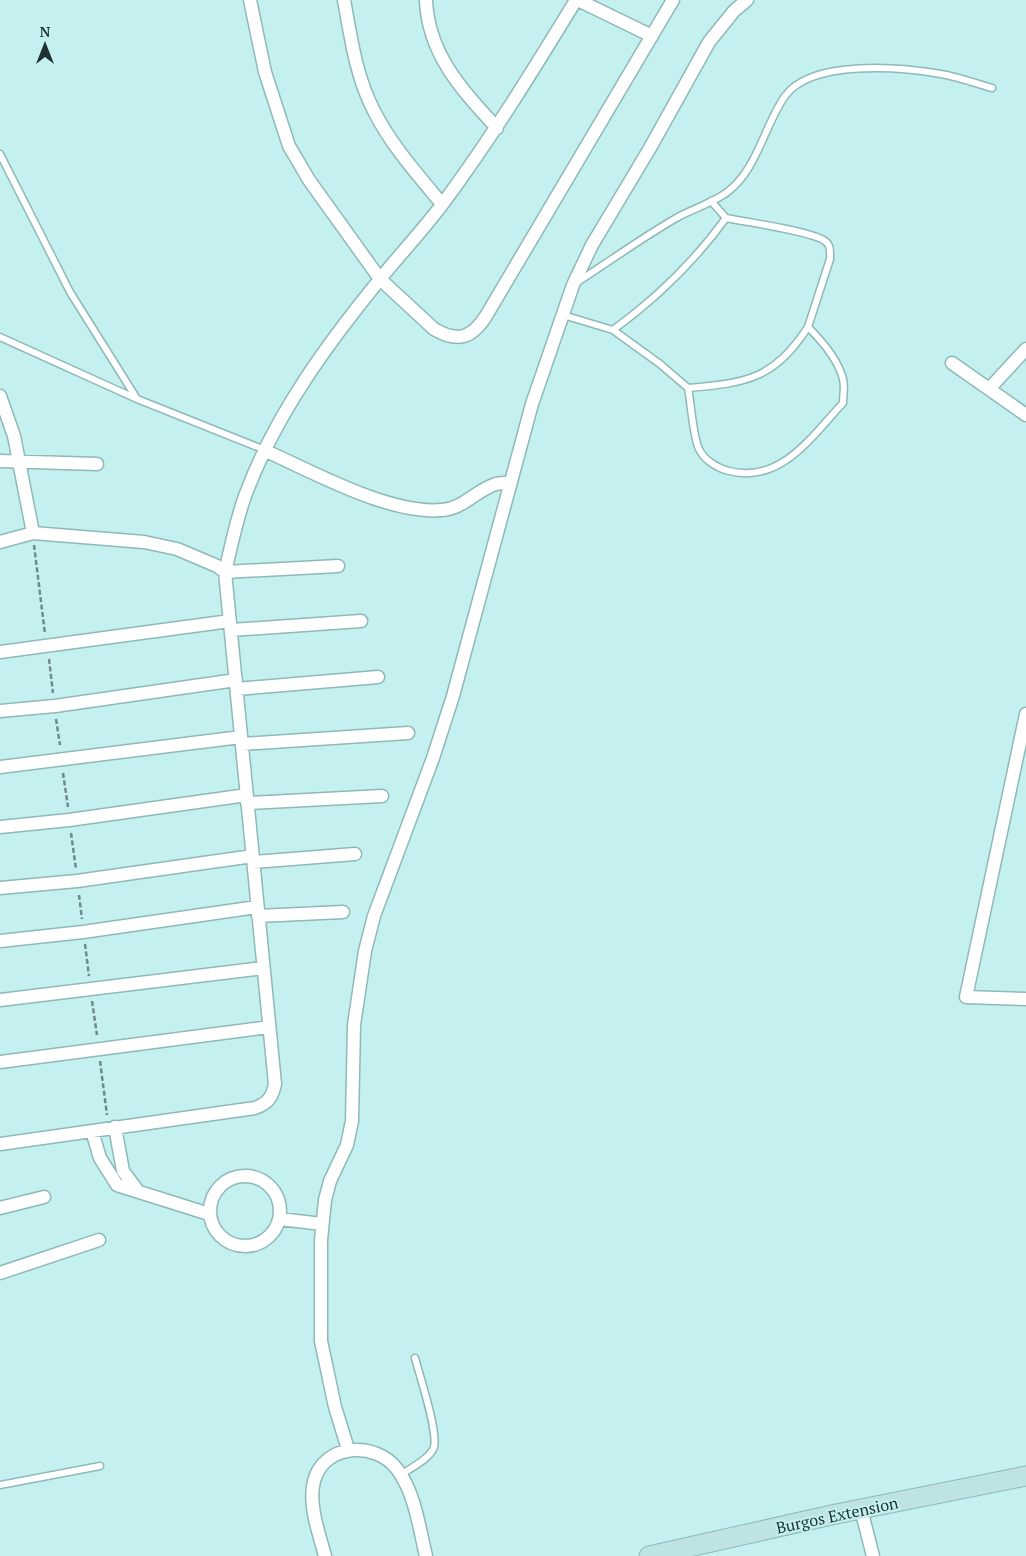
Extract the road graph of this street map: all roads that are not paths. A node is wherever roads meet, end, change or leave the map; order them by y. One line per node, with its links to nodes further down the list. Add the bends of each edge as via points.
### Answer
1 (250, 0): 14 (street, via 264,72 289,146 309,180)
2 (344, 0): 12 (street, via 353,50 374,112 412,169)
3 (426, 0): 9 (street, via 434,41 446,69)
4 (577, 0): 7 (street); 9 (street)
5 (673, 0): 7 (street)
6 (747, 0): 15 (street, via 708,42 592,244)
7 (652, 36): 14 (street, via 477,330 469,335 445,336)
8 (992, 88): 11 (lane, via 943,74 895,68 848,70 810,77 785,96 745,173 726,193)
9 (497, 128): 12 (street)
10 (0, 154): 24 (lane, via 70,292)
11 (711, 201): 13 (lane); 15 (lane, via 678,217)
12 (442, 204): 14 (street)
13 (726, 218): 17 (lane, via 825,241 830,248 830,259); 18 (lane, via 702,251 648,304)
14 (380, 279): 27 (street, via 321,356 290,403)
15 (573, 285): 16 (street)
16 (563, 315): 18 (lane); 31 (street, via 532,404)
17 (808, 327): 22 (lane, via 794,348 771,369 734,384); 22 (lane, via 821,341 844,380 843,403 796,454 767,471 742,474 707,460 698,448)
18 (613, 330): 22 (lane)
19 (0, 337): 24 (lane)
20 (1026, 349): 23 (street)
21 (952, 363): 23 (street)
22 (688, 388)
23 (989, 389): 26 (street)
24 (136, 399): 27 (lane)
25 (1, 402): 29 (street)
26 (1026, 415)
27 (266, 451): 31 (street, via 376,499 427,510 461,505 495,484); 35 (street, via 237,520)
28 (0, 462): 29 (street)
29 (19, 462): 30 (street); 32 (street)
30 (97, 464)
31 (511, 482): 68 (street, via 452,696 374,916 354,1025 352,1121 347,1146 330,1181)
32 (33, 533): 33 (street); 35 (street, via 144,542 177,549)
33 (0, 542)
34 (338, 566): 35 (street)
35 (225, 572): 37 (street)
36 (361, 621): 37 (street)
37 (230, 626): 38 (street); 40 (street)
38 (0, 652)
39 (378, 677): 40 (street)
40 (236, 684): 41 (street); 44 (street)
41 (0, 711)
42 (1026, 714): 56 (street, via 966,997)
43 (408, 733): 44 (street)
44 (242, 740): 45 (street); 47 (street)
45 (0, 767)
46 (382, 796): 47 (street)
47 (247, 799): 48 (street); 50 (street)
48 (0, 827)
49 (355, 854): 50 (street)
50 (253, 859): 51 (street, via 77,882); 52 (street)
51 (0, 888)
52 (258, 911): 53 (street); 54 (street); 55 (street)
53 (343, 912)
54 (0, 941)
55 (263, 968): 57 (street); 58 (street)
56 (1026, 999)
57 (0, 1000)
58 (269, 1027): 59 (street); 60 (street, via 275,1084 267,1104)
59 (0, 1062)
60 (112, 1128): 61 (street); 63 (street, via 123,1171)
61 (92, 1131): 62 (street); 63 (street, via 97,1152 108,1174 117,1185)
62 (0, 1144)
63 (138, 1191): 66 (street)
64 (44, 1197): 65 (street)
65 (0, 1208)
66 (210, 1214): 67 (street, via 214,1229 224,1240 241,1246 263,1241); 67 (street, via 214,1194 223,1183 246,1176 271,1187 279,1200)
67 (280, 1219): 68 (street)
68 (322, 1224): 72 (street, via 321,1341)
69 (99, 1240): 70 (street)
70 (0, 1273)
71 (415, 1358): 74 (lane, via 434,1434 434,1448 427,1457)
72 (348, 1449): 74 (street, via 374,1451 386,1458); 78 (street, via 326,1461 314,1480 314,1511)
73 (100, 1466): 76 (lane)
74 (401, 1475): 79 (street, via 408,1486)
75 (1026, 1476): 77 (main road, Burgos Extension)
76 (0, 1485)
77 (861, 1509): 80 (main road, Burgos Extension); 81 (street)
78 (325, 1556)
79 (426, 1556)
80 (648, 1556)
81 (872, 1556)

